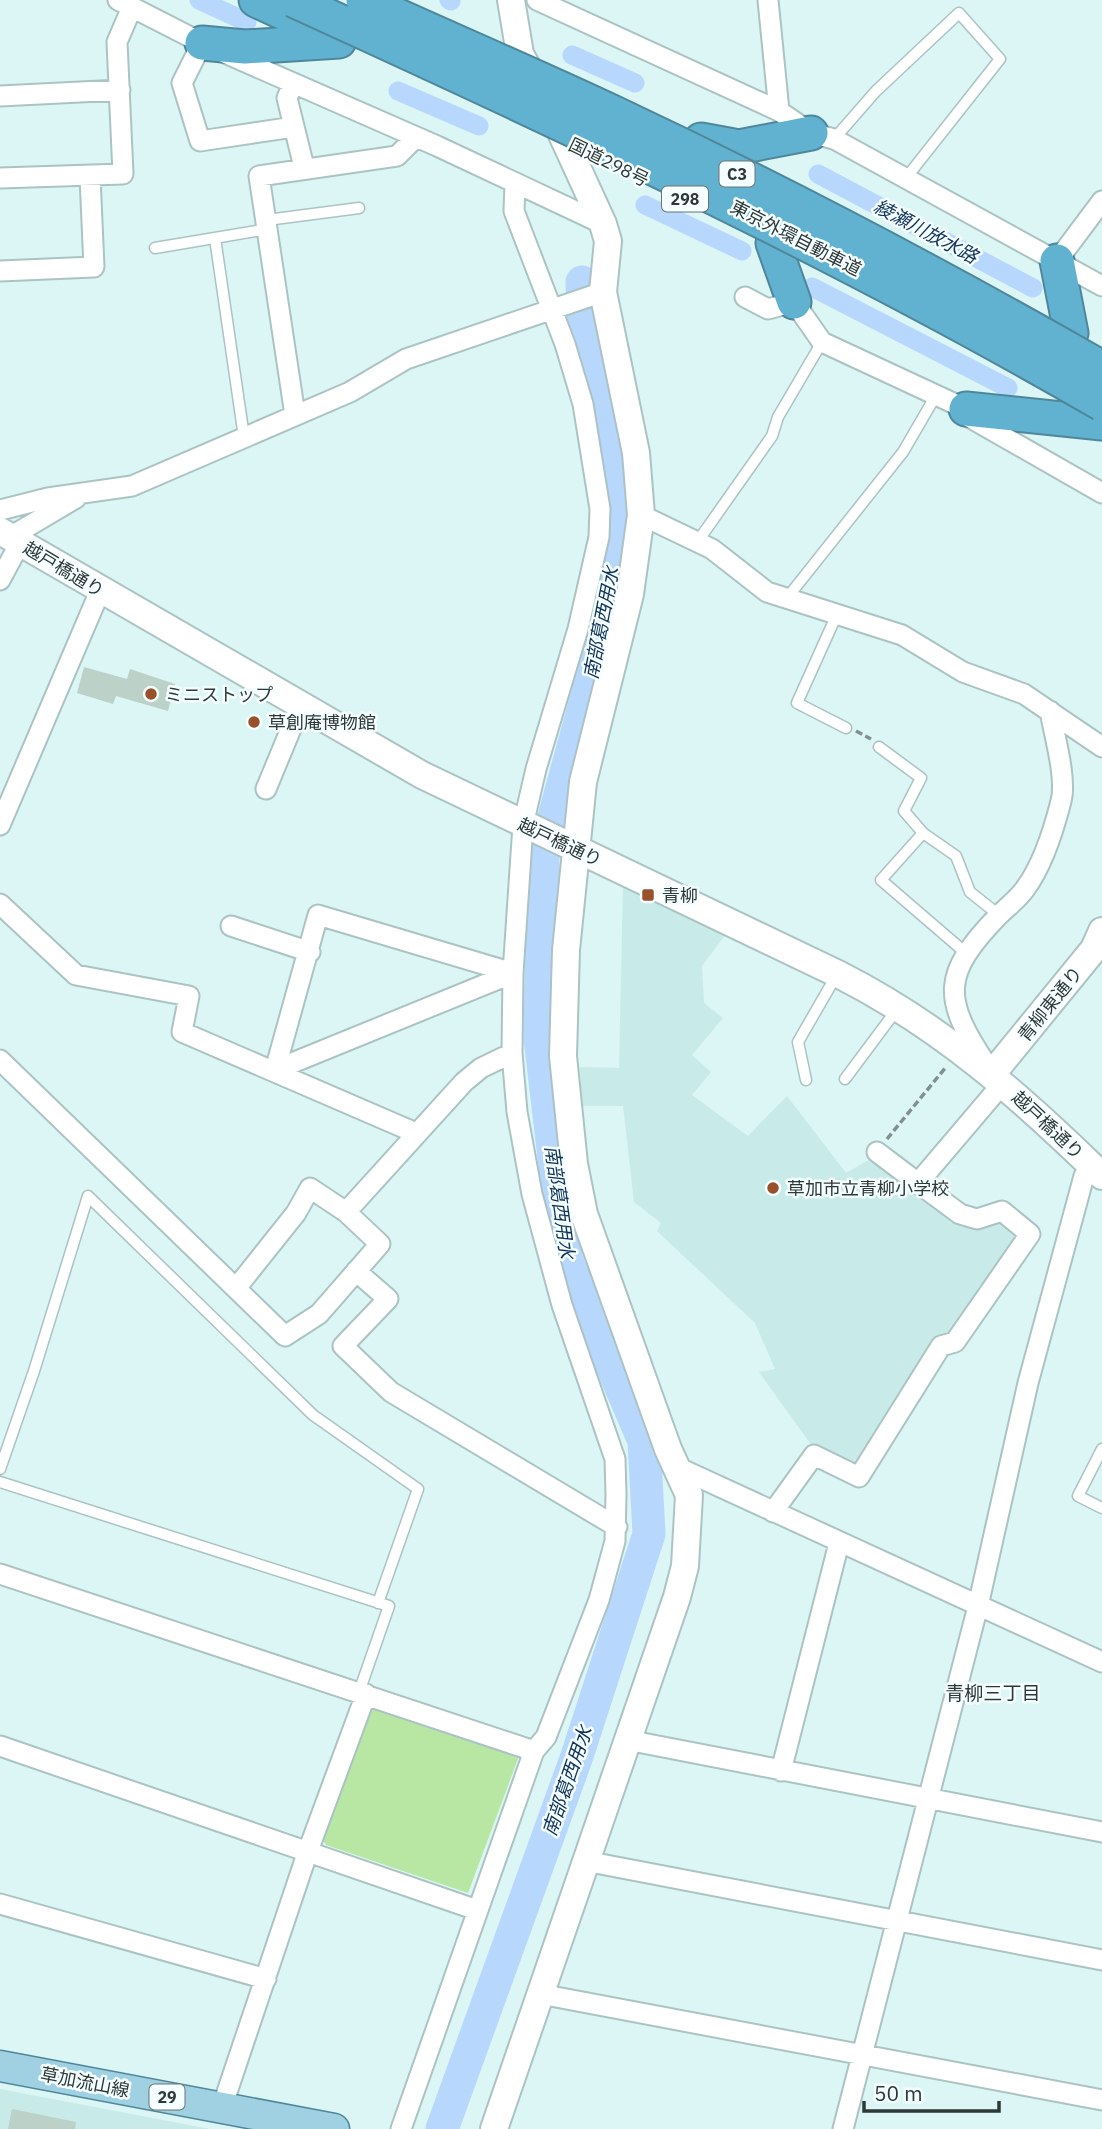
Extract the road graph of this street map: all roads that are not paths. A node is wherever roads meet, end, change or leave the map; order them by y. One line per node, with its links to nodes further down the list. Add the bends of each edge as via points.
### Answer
1 (256, 0): 9 (highway, 国道298号 / 298)
2 (293, 0): 45 (highway, 東京外環自動車道 / C3, bridge, via 600,141 776,228)
3 (363, 0): 43 (highway, 東京外環自動車道 / C3, bridge, via 614,113 773,192)
4 (399, 0): 11 (highway)
5 (511, 0): 11 (street)
6 (537, 0): 15 (street)
7 (768, 0): 15 (street)
8 (125, 4): 10 (street); 13 (street, via 117,42)
9 (345, 41): 10 (highway, via 245,47); 20 (highway, 国道298号 / 298)
10 (202, 43): 12 (street); 16 (street, via 182,83 200,141)
11 (520, 54): 19 (highway); 20 (street)
12 (293, 84): 16 (street, via 287,98); 18 (street)
13 (120, 90): 14 (street); 22 (street, via 123,174)
14 (0, 96)
15 (779, 111): 17 (street)
16 (294, 127): 21 (street)
17 (822, 136): 19 (highway, via 739,148); 24 (street); 24 (lane, via 959,13 1000,59)
18 (414, 139): 21 (street, via 397,156); 25 (street)
19 (701, 140): 40 (highway)
20 (567, 142): 28 (street); 31 (highway, 国道298号 / 298)
21 (304, 167): 29 (street, via 260,176)
22 (90, 177): 23 (street); 34 (street, via 94,267)
23 (0, 178)
24 (906, 178): 33 (street)
25 (515, 183): 28 (street); 39 (street, via 514,211)
26 (1102, 201): 33 (street)
27 (359, 208): 29 (lane)
28 (603, 224): 36 (street, via 608,241)
29 (268, 225): 30 (lane); 47 (street)
30 (215, 238): 32 (lane); 49 (lane)
31 (773, 243): 38 (highway); 48 (highway, 国道298号 / 298)
32 (155, 248)
33 (1056, 261): 35 (street); 40 (highway)
34 (0, 271)
35 (1102, 286)
36 (603, 292): 39 (street); 53 (street, via 636,453)
37 (745, 297): 38 (street, via 768,309)
38 (794, 302): 41 (street)
39 (551, 307): 47 (street, via 406,359 350,392); 67 (street, via 583,404 600,509 600,537 536,769)
40 (1071, 334): 42 (highway)
41 (822, 342): 44 (street); 55 (lane, via 778,417 772,436)
42 (1102, 352)
43 (1102, 368)
44 (936, 397): 46 (street); 58 (lane, via 903,452)
45 (1102, 404)
46 (966, 409): 48 (highway); 50 (street, via 969,417)
47 (295, 415): 49 (street)
48 (1102, 423)
49 (244, 437): 51 (street, via 132,486)
50 (1102, 492)
51 (80, 496): 52 (street, via 48,498); 54 (street)
52 (0, 510)
53 (640, 515): 55 (street); 69 (street, via 630,594 586,763)
54 (10, 537): 56 (street); 57 (street, 越戸橋通り)
55 (698, 541): 58 (street, via 767,592)
56 (0, 580)
57 (100, 591): 60 (street, 越戸橋通り); 66 (street)
58 (787, 598): 59 (street)
59 (835, 612): 61 (street, via 902,635 963,672 1024,694); 62 (lane, via 797,703)
60 (300, 707): 65 (street); 67 (street, 越戸橋通り)
61 (1050, 711): 64 (street); 71 (street, via 1062,800 1037,870)
62 (846, 729)
63 (879, 747): 68 (lane, via 921,778 904,811)
64 (1102, 747)
65 (266, 789)
66 (0, 825)
67 (527, 827): 69 (street, 越戸橋通り); 76 (street)
68 (923, 833): 71 (lane, via 956,856 970,892); 75 (lane, via 881,880)
69 (572, 848): 77 (street, 越戸橋通り); 93 (street, via 562,1005 574,1164 597,1252)
70 (0, 904): 81 (street, via 76,975 189,996 182,1032)
71 (999, 915): 75 (street)
72 (231, 926): 74 (street)
73 (1102, 931): 82 (street, 青柳東通り, via 1094,949)
74 (310, 952): 76 (street, via 318,915); 81 (street)
75 (967, 954): 82 (street, via 952,989 954,1005 968,1037)
76 (513, 973): 79 (street); 81 (street)
77 (838, 974): 78 (street, 越戸橋通り); 84 (lane, via 798,1042)
78 (898, 1007): 82 (street, 越戸橋通り); 83 (lane)
79 (512, 1053): 85 (street, via 481,1068); 98 (street, via 532,1194 562,1306 615,1459)
80 (0, 1060): 91 (street)
81 (275, 1070): 85 (street)
82 (998, 1078): 87 (street, 越戸橋通り); 88 (street)
83 (845, 1079)
84 (806, 1080)
85 (416, 1133): 89 (street)
86 (877, 1152): 88 (street)
87 (1097, 1171): 102 (street, via 1084,1176 1028,1383)
88 (918, 1183): 97 (street, via 960,1214 978,1219 1002,1211 1030,1234 955,1342 941,1346 859,1477 814,1455)
89 (346, 1212): 90 (street, via 380,1244); 91 (street, via 310,1188 296,1213)
90 (356, 1271): 91 (street, via 318,1314 285,1336); 98 (street, via 388,1299 343,1346 391,1392)
91 (237, 1287)
92 (1102, 1449): 96 (lane, via 1078,1496)
93 (679, 1468): 97 (street); 105 (street, via 690,1494 685,1566)
94 (0, 1469): 101 (lane, via 88,1196 313,1415 418,1489)
95 (0, 1482): 101 (lane)
96 (1102, 1508)
97 (773, 1512): 99 (street)
98 (617, 1527): 107 (street, via 600,1600 546,1737)
99 (839, 1543): 102 (street); 108 (street)
100 (0, 1574): 104 (street)
101 (378, 1603): 104 (lane, via 388,1606)
102 (978, 1606): 103 (street); 109 (street)
103 (1102, 1662)
104 (363, 1693): 107 (street); 111 (street)
105 (627, 1740): 108 (street); 112 (street)
106 (0, 1746): 111 (street)
107 (534, 1751): 114 (street)
108 (781, 1771): 109 (street)
109 (929, 1800): 110 (street); 115 (street)
110 (1102, 1832)
111 (308, 1851): 114 (street); 117 (street)
112 (586, 1861): 115 (street); 118 (street)
113 (0, 1904): 117 (street)
114 (477, 1910): 124 (street)
115 (899, 1921): 116 (street); 119 (street)
116 (1102, 1960)
117 (265, 1979): 122 (street)
118 (540, 1994): 119 (street); 125 (street)
119 (863, 2054): 121 (street); 126 (street)
120 (0, 2066): 122 (main road, 草加流山線 / 29)
121 (1102, 2100)
122 (222, 2108): 123 (main road, 草加流山線 / 29)
123 (334, 2129)
124 (401, 2129)
125 (494, 2129)
126 (843, 2129)

